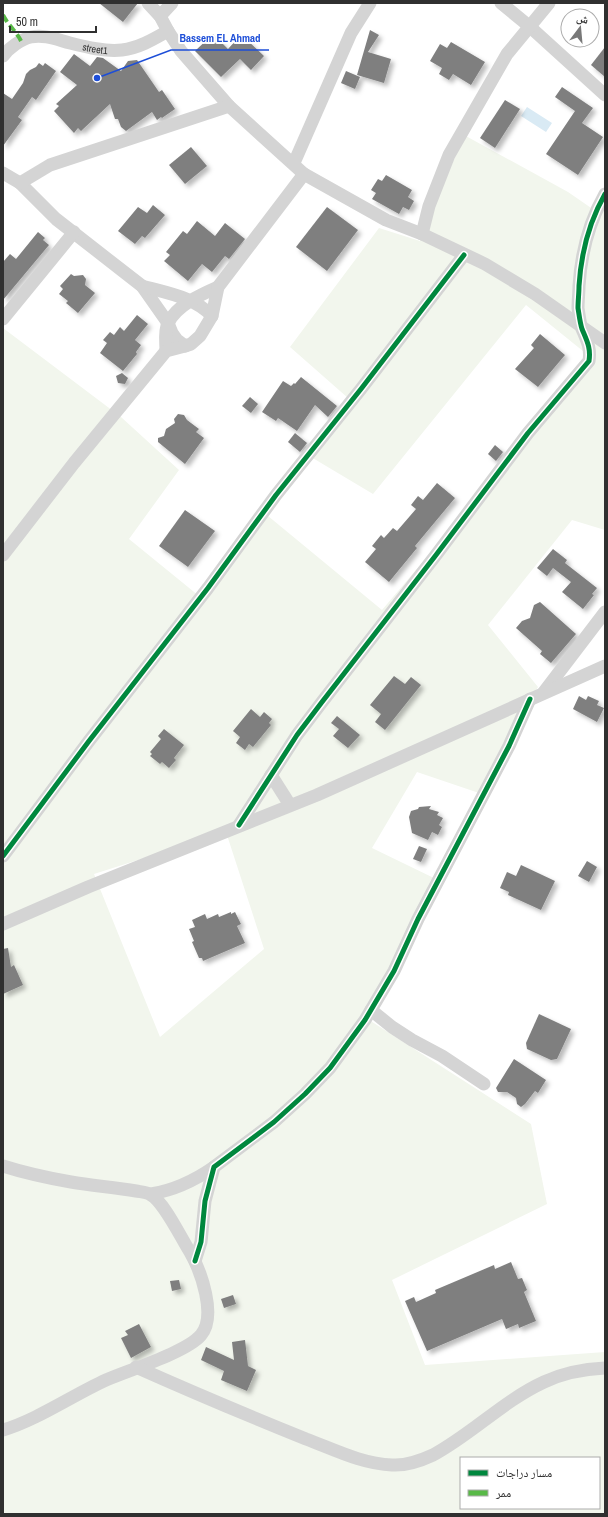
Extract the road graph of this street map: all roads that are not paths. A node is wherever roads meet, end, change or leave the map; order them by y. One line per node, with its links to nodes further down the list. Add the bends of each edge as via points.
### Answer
1 (148, 3): 6 (street)
2 (172, 3): 6 (street)
3 (370, 3): 12 (street, via 351,33)
4 (502, 3): 7 (street)
5 (548, 3): 7 (street)
6 (160, 16): 8 (street)
7 (529, 26): 10 (street); 18 (street, via 507,54 449,155 429,206)
8 (168, 31): 9 (street, street1, via 136,47 122,50 91,48 39,36 29,37); 11 (street, via 181,51)
9 (3, 56)
10 (605, 95)
11 (229, 106): 12 (street); 15 (street, via 50,165)
12 (294, 164): 14 (street)
13 (3, 173): 15 (street)
14 (304, 174): 18 (street, via 386,220); 21 (street)
15 (20, 183): 17 (street, via 56,219)
16 (605, 194): 26 (street, via 583,251 578,307)
17 (74, 232): 20 (street); 24 (street)
18 (422, 234): 19 (street)
19 (464, 255): 26 (street, via 485,264 535,294); 38 (street, via 276,495)
20 (142, 286): 22 (street); 25 (street)
21 (218, 287): 22 (street); 23 (street)
22 (190, 300): 23 (street, via 205,308); 25 (street)
23 (212, 316): 28 (street, via 200,336)
24 (3, 318)
25 (168, 323): 28 (street, via 177,340); 29 (street, via 165,336)
26 (582, 328): 27 (street); 35 (street, via 589,344 589,361 528,433 322,702)
27 (605, 343)
28 (185, 346): 29 (street)
29 (166, 351): 30 (street)
30 (3, 555)
31 (605, 612): 33 (street)
32 (605, 666): 33 (street)
33 (543, 693): 34 (street)
34 (530, 699): 36 (street); 40 (street, via 394,971)
35 (271, 775): 36 (street); 37 (street)
36 (290, 805): 37 (street)
37 (239, 825): 39 (street)
38 (3, 856)
39 (3, 924)
40 (371, 1010): 41 (street, via 392,1027); 43 (street, via 330,1068 305,1094 274,1122)
41 (484, 1084)
42 (3, 1166): 44 (street, via 71,1182)
43 (214, 1168): 44 (street, via 170,1190); 45 (street, via 205,1201 201,1242)
44 (151, 1194): 45 (street, via 166,1211)
45 (195, 1261): 46 (street, via 209,1314 201,1335 191,1344)
46 (136, 1367): 47 (street, via 315,1442 366,1461 392,1465 412,1464 432,1455 509,1402 544,1382 574,1372); 48 (street)
47 (605, 1368)
48 (3, 1430)

